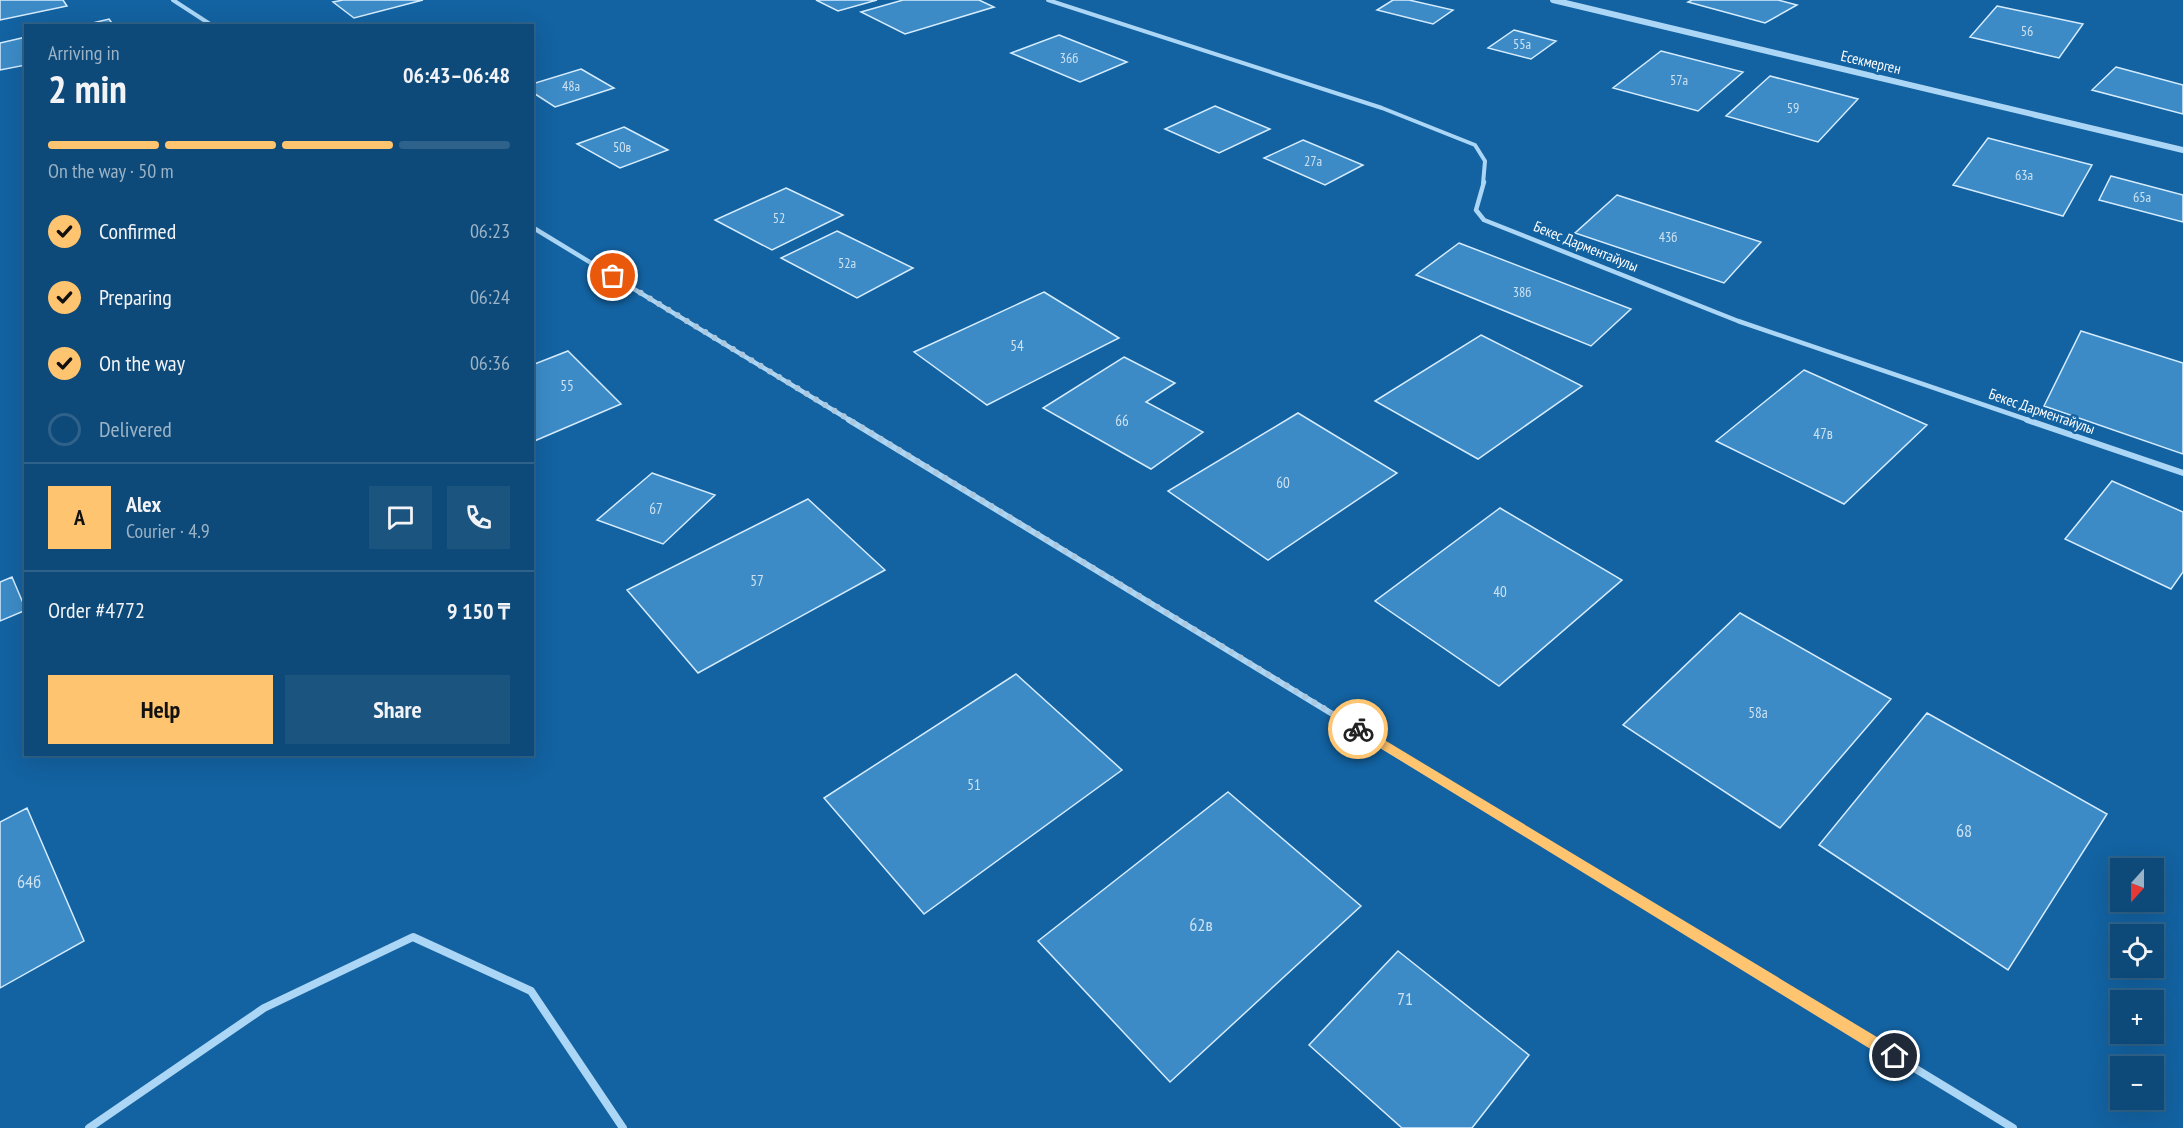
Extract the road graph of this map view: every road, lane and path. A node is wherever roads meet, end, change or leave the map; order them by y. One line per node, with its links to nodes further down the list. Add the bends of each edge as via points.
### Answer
1 (173, 0): 4 (street)
2 (1047, 0): 7 (street, Бекес Дарментайулы, via 1382,108 1475,145 1488,165 1476,210 1484,220 1738,321)
3 (1553, 0): 5 (street, Eсекмерген)
4 (210, 24)
5 (2183, 150)
6 (534, 228): 10 (street)
7 (2183, 473)
8 (89, 1128): 9 (street, via 264,1008 413,937 531,991)
9 (623, 1128)
10 (2013, 1128)

